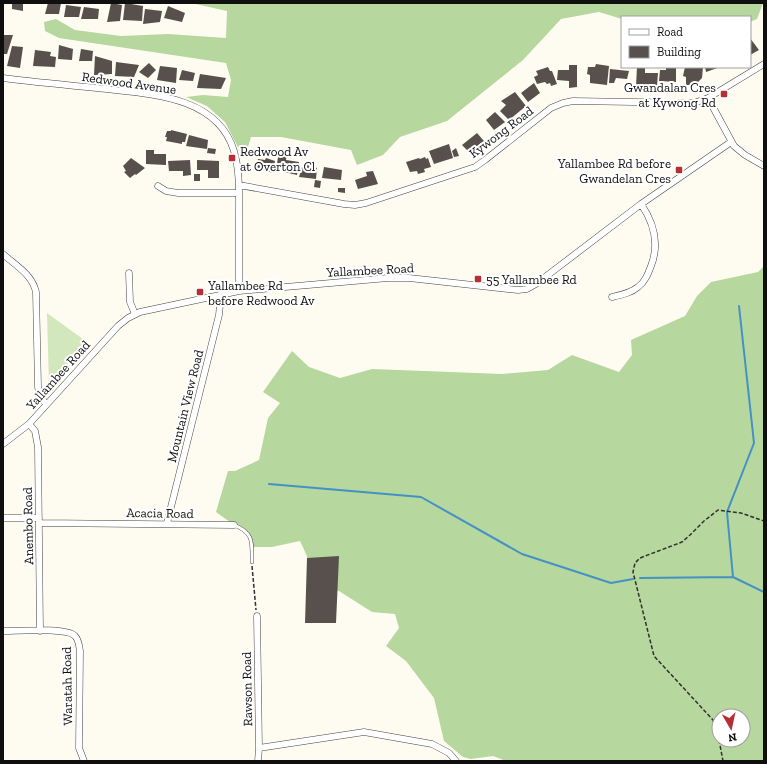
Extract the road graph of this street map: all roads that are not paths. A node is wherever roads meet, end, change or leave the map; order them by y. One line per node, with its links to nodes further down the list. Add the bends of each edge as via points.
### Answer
1 (764, 64): 3 (street, Kywong Road)
2 (3, 78): 6 (street, Redwood Avenue, via 151,94 199,109 224,130 234,151)
3 (708, 98): 4 (street); 6 (street, Kywong Road, via 688,104 573,101 563,103 551,108 475,167 366,203 344,204)
4 (731, 142): 5 (street, via 738,151); 9 (street, Yallambee Road)
5 (764, 166)
6 (239, 184): 8 (street, Redwood Avenue)
7 (158, 186): 8 (street, via 166,191 178,193)
8 (239, 193): 12 (street, Redwood Avenue)
9 (641, 204): 12 (street, Yallambee Road, via 532,287 522,290 398,278); 14 (street, via 654,230 654,259 649,272 637,288)
10 (3, 254): 16 (street, via 30,277 34,284 38,387 40,396)
11 (129, 273): 15 (street, via 130,302)
12 (239, 291): 13 (street, Yallambee Road)
13 (221, 294): 15 (street, Yallambee Road); 21 (street, Mountain View Road, via 219,315)
14 (612, 297)
15 (135, 314): 16 (street, Yallambee Road, via 118,326)
16 (46, 404): 17 (street, Yallambee Road)
17 (29, 424): 18 (street, Yallambee Road); 20 (street, Anembo Road, via 35,431 38,446)
18 (3, 444)
19 (3, 518): 20 (street, Acacia Road)
20 (40, 520): 21 (street, Acacia Road); 26 (street, Anembo Road)
21 (167, 524): 22 (street, Acacia Road)
22 (234, 525): 23 (lane, Acacia Road, via 248,533 252,547)
23 (252, 562)
24 (257, 616): 27 (street, Rawson Road)
25 (3, 631): 26 (street, Waratah Road)
26 (40, 631): 28 (street, Waratah Road, via 71,633 79,645 79,748)
27 (259, 748): 29 (street, Rawson Road); 30 (street, via 364,732 432,744 449,753)
28 (84, 761)
29 (258, 761)
30 (456, 761)

